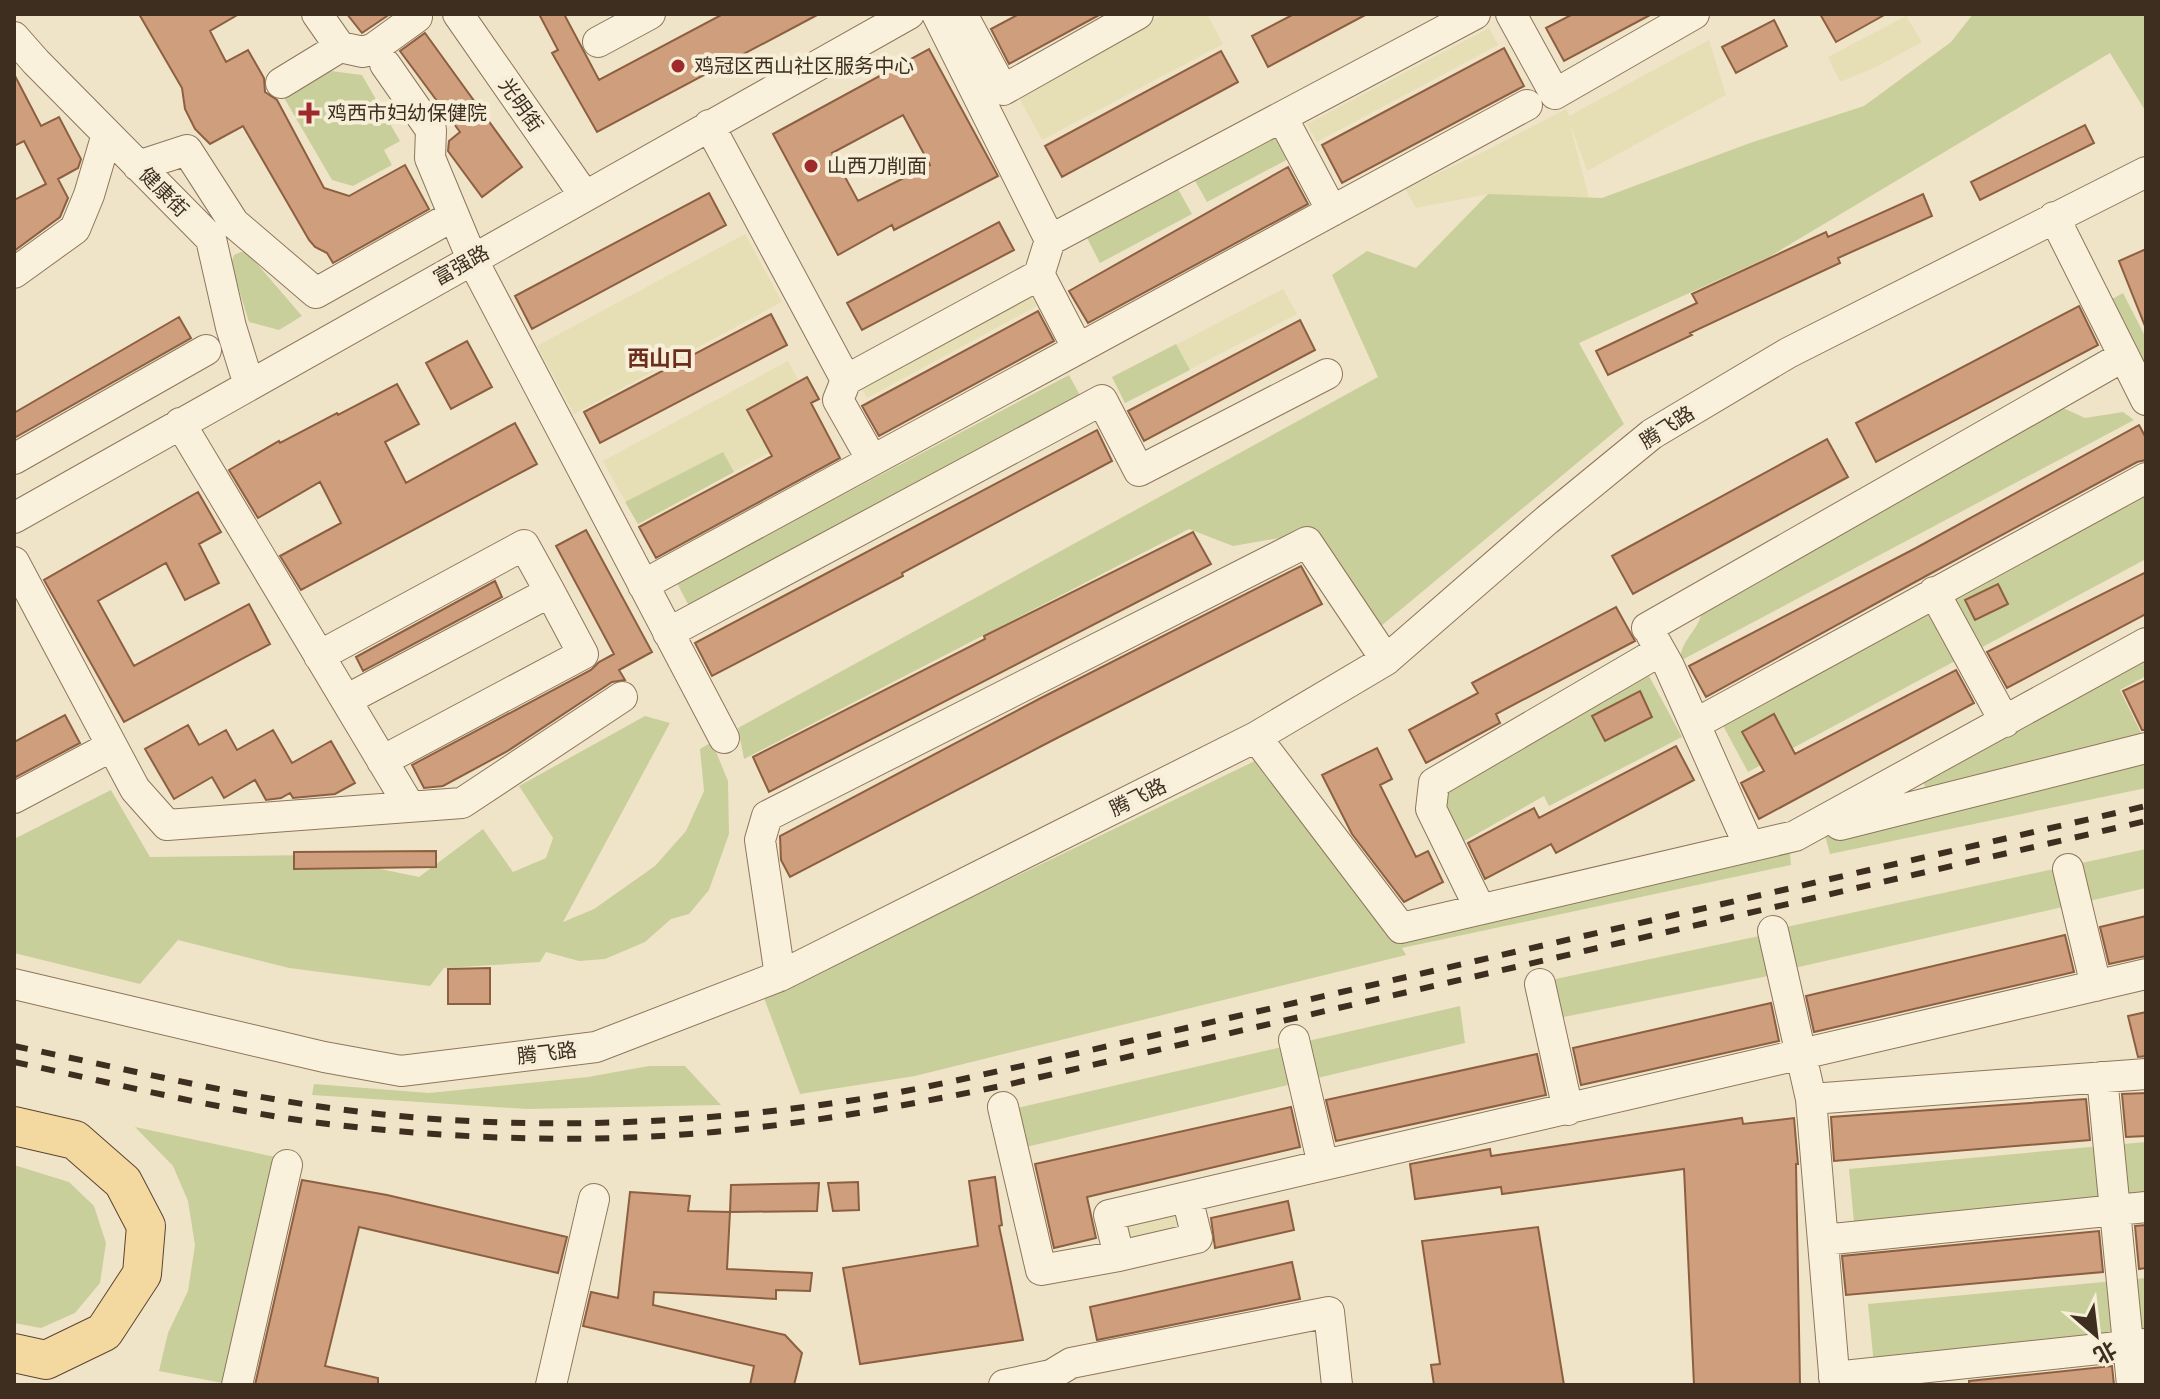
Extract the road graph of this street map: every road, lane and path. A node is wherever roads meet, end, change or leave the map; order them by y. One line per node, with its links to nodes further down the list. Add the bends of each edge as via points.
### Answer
1 (317, 14): 15 (street)
2 (415, 14): 15 (street, via 374,48 363,52)
3 (458, 14): 24 (street, 光明街)
4 (650, 14): 14 (street)
5 (909, 14): 12 (street, 富强路)
6 (937, 14): 29 (street)
7 (962, 14): 8 (street, via 1003,90)
8 (1138, 14)
9 (1475, 14): 19 (street)
10 (1511, 14): 11 (street, via 1555,94)
11 (1694, 14)
12 (862, 25): 20 (street, 富强路)
13 (14, 37): 21 (street, 健康街)
14 (598, 42)
15 (340, 47): 17 (street)
16 (385, 64): 26 (street, via 431,130 430,158)
17 (281, 83)
18 (1527, 105): 25 (street)
19 (1282, 117): 25 (street); 29 (street)
20 (709, 125): 24 (street, 富强路); 37 (street)
21 (107, 134): 22 (street, 健康街); 31 (street, via 75,229)
22 (138, 166): 28 (street, 健康街); 28 (street, via 187,150)
23 (2146, 172): 27 (street, 腾飞路)
24 (584, 195): 30 (street, 富强路)
25 (1332, 211): 33 (street)
26 (453, 216): 28 (street, via 316,293); 30 (street)
27 (2054, 217): 35 (street); 53 (street, 腾飞路, via 1788,353 1652,434)
28 (222, 231): 38 (street, via 231,327)
29 (1050, 240): 32 (street)
30 (472, 259): 38 (street, 富强路); 46 (street)
31 (14, 273)
32 (1039, 274): 33 (street); 37 (street)
33 (1078, 349): 42 (street)
34 (206, 350): 41 (street)
35 (2124, 356): 39 (street); 49 (street)
36 (1327, 374): 50 (street, via 1139,471 1102,400)
37 (846, 380): 42 (street, via 838,400)
38 (249, 385): 40 (street, 富强路)
39 (2146, 400)
40 (180, 423): 44 (street, 富强路); 52 (street)
41 (14, 459)
42 (872, 460): 46 (street)
43 (2146, 478): 48 (street)
44 (14, 518)
45 (14, 562): 60 (street)
46 (643, 585): 50 (street)
47 (550, 592): 52 (street, via 524,545); 55 (street); 62 (street, via 583,654)
48 (1934, 592): 56 (street); 57 (street)
49 (1646, 631): 57 (street); 68 (street, via 1434,783 1431,809)
50 (668, 633): 59 (street)
51 (2146, 643): 56 (street)
52 (319, 656): 55 (street)
53 (1386, 660): 58 (street, 腾飞路); 71 (street, via 1307,542 767,816 760,840)
54 (622, 697): 64 (street, via 462,803)
55 (346, 700): 62 (street)
56 (2005, 722): 65 (street)
57 (1695, 724): 66 (street)
58 (1256, 737): 68 (street, via 1401,928); 71 (street, 腾飞路)
59 (724, 738)
60 (112, 746): 63 (street); 64 (street, via 135,789 167,825)
61 (2146, 748): 65 (street)
62 (382, 761): 64 (street)
63 (14, 798)
64 (410, 807)
65 (1795, 836): 66 (street)
66 (1749, 846): 68 (street)
67 (2068, 869): 74 (street)
68 (1480, 909)
69 (1773, 931): 76 (street)
70 (2146, 974): 74 (street)
71 (780, 976): 72 (street, 腾飞路, via 596,1047 401,1071)
72 (14, 984)
73 (1540, 984): 81 (street)
74 (2096, 986): 76 (street)
75 (1294, 1040): 84 (street)
76 (1803, 1055): 79 (street); 81 (street)
77 (2146, 1074): 78 (street)
78 (2102, 1077): 79 (street); 88 (street)
79 (1811, 1099): 89 (street)
80 (1003, 1107): 90 (street, via 1041,1270)
81 (1568, 1110): 84 (street)
82 (14, 1126): 92 (main road, via 75,1140 123,1182 146,1226 142,1274 104,1332 46,1360)
83 (287, 1165): 95 (street)
84 (1323, 1165): 85 (street)
85 (1187, 1197): 90 (street, via 1109,1215); 90 (street, via 1197,1238)
86 (594, 1199): 96 (street)
87 (2146, 1207): 88 (street)
88 (2115, 1210): 89 (street); 91 (street)
89 (1823, 1240): 94 (street)
90 (1119, 1256)
91 (2137, 1345): 94 (street); 99 (street)
92 (14, 1353)
93 (1052, 1380): 97 (street); 98 (street, via 1071,1363 1329,1312)
94 (1835, 1381)
95 (237, 1385)
96 (551, 1385)
97 (1004, 1385)
98 (1337, 1385)
99 (2132, 1385)

